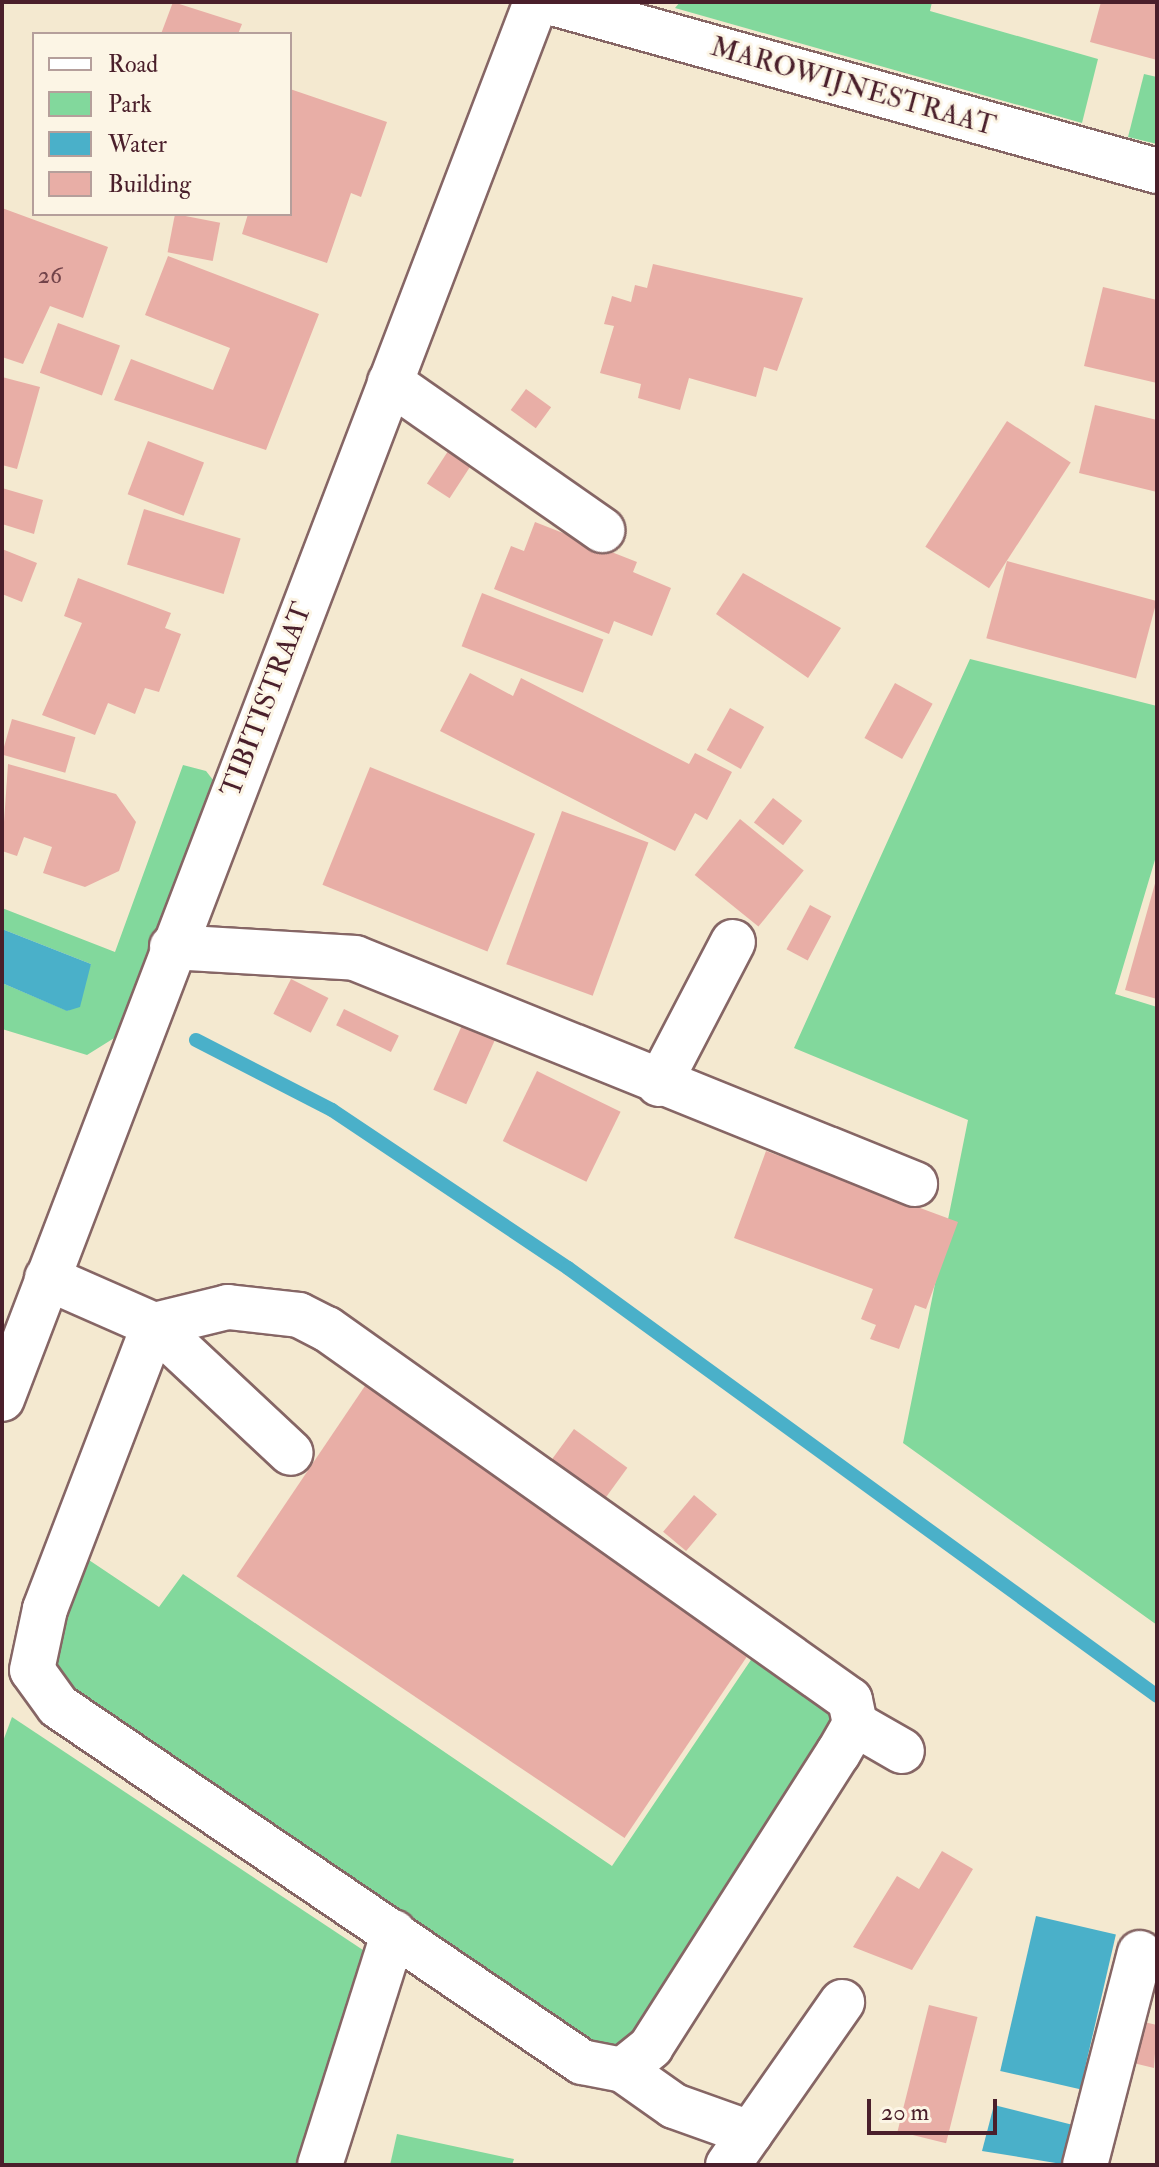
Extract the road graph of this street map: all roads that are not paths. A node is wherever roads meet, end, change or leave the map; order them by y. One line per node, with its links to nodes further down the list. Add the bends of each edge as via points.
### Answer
1 (536, 2): 4 (street, TIBITISTRAAT)
2 (549, 2): 3 (street, MAROWIJNESTRAAT)
3 (1157, 171)
4 (390, 382): 5 (street); 7 (street, TIBITISTRAAT)
5 (602, 530)
6 (733, 942): 8 (street)
7 (172, 947): 8 (street, via 355,958); 10 (street, TIBITISTRAAT)
8 (659, 1084): 9 (street)
9 (915, 1184)
10 (47, 1278): 11 (street); 12 (street, TIBITISTRAAT)
11 (154, 1325): 13 (street); 14 (street, via 260,1307 327,1329 829,1679 850,1700); 16 (street, via 45,1609 32,1670 58,1706)
12 (2, 1399)
13 (291, 1453)
14 (855, 1724): 15 (street); 19 (street, via 651,2047)
15 (902, 1751)
16 (394, 1932): 19 (street, via 582,2062); 21 (street)
17 (1140, 1953): 22 (street)
18 (842, 2002): 20 (street)
19 (623, 2070): 20 (street)
20 (739, 2149)
21 (320, 2165)
22 (1085, 2165)

